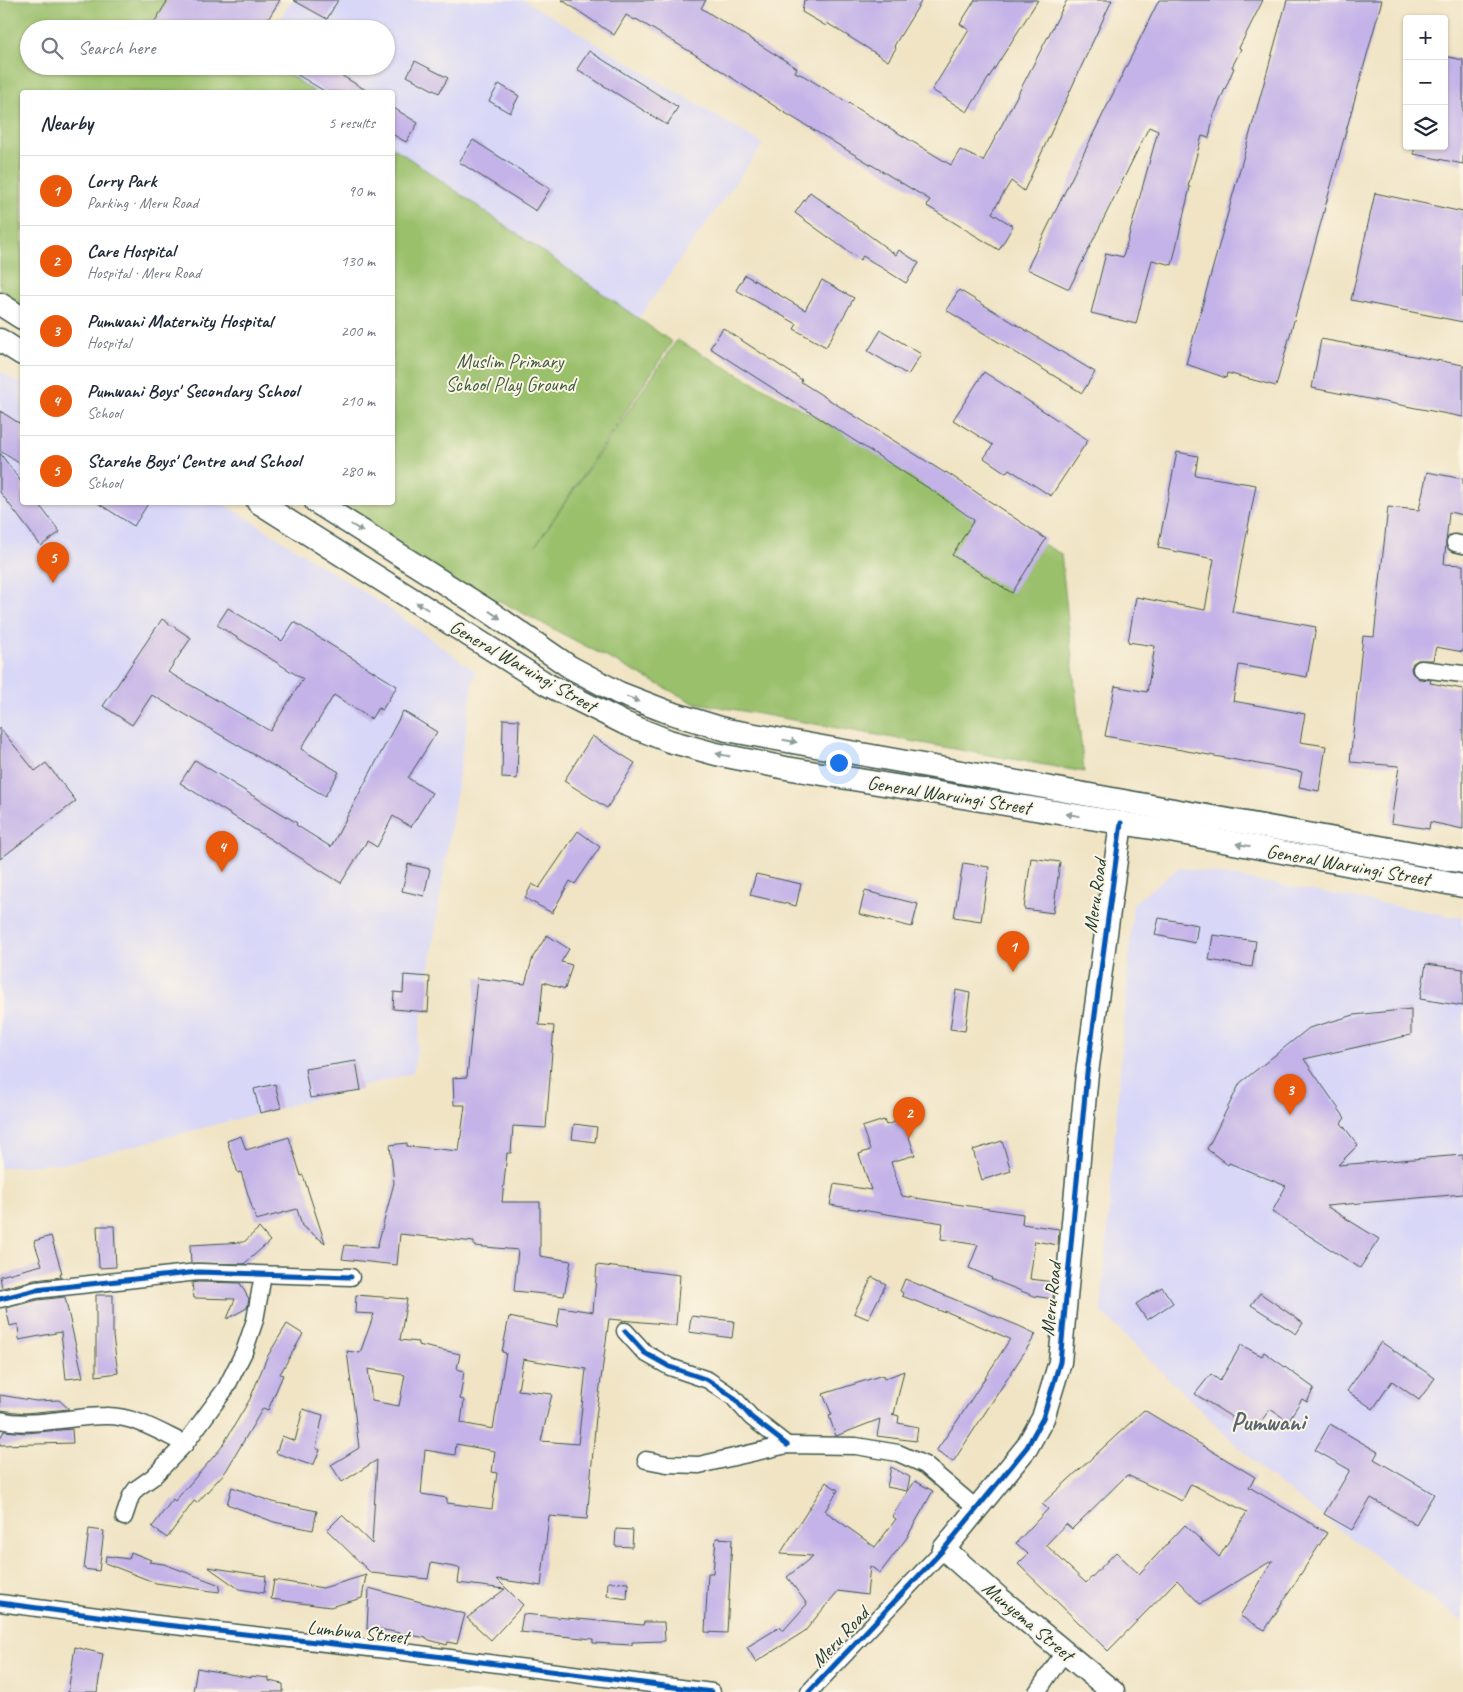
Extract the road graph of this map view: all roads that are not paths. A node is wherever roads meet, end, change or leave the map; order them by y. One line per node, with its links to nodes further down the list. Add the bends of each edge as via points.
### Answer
1 (0, 304): 2 (main road)
2 (20, 317)
3 (0, 340): 4 (main road)
4 (20, 353)
5 (263, 505): 9 (main road, General Waruingi Street, one-way to 5, via 786,768 669,741 624,723 548,685)
6 (321, 505): 10 (main road, General Waruingi Street, one-way to 10, via 490,612 570,667 619,694 668,712 727,730)
7 (1422, 669): 8 (street)
8 (1463, 674)
9 (1121, 823): 11 (main road, General Waruingi Street, one-way to 9); 20 (main road, Meru Road, via 1087,1073 1060,1362 1043,1418 1027,1447)
10 (1463, 862)
11 (1463, 886)
12 (263, 1275): 13 (street); 14 (street, via 198,1272 36,1290); 17 (street, via 255,1320 244,1352 226,1388)
13 (350, 1277)
14 (0, 1299)
15 (625, 1331): 18 (street, via 645,1353 670,1367 708,1380 733,1397 751,1417)
16 (0, 1420): 17 (street, via 124,1418 152,1427)
17 (185, 1444): 21 (street, via 153,1477 136,1488)
18 (787, 1445): 19 (street, via 699,1465); 20 (street, via 856,1446 898,1453 925,1464)
19 (646, 1460)
20 (977, 1509): 22 (main road, Meru Road)
21 (124, 1517)
22 (944, 1549): 24 (main road, Munyema Street); 28 (street, Meru Road)
23 (0, 1603): 25 (street, Lumbwa Street)
24 (1065, 1651): 29 (street); 30 (main road, Munyema Street)
25 (626, 1681): 26 (street); 27 (street, Lumbwa Street)
26 (614, 1692)
27 (712, 1692)
28 (809, 1692)
29 (1037, 1692)
30 (1113, 1692)

